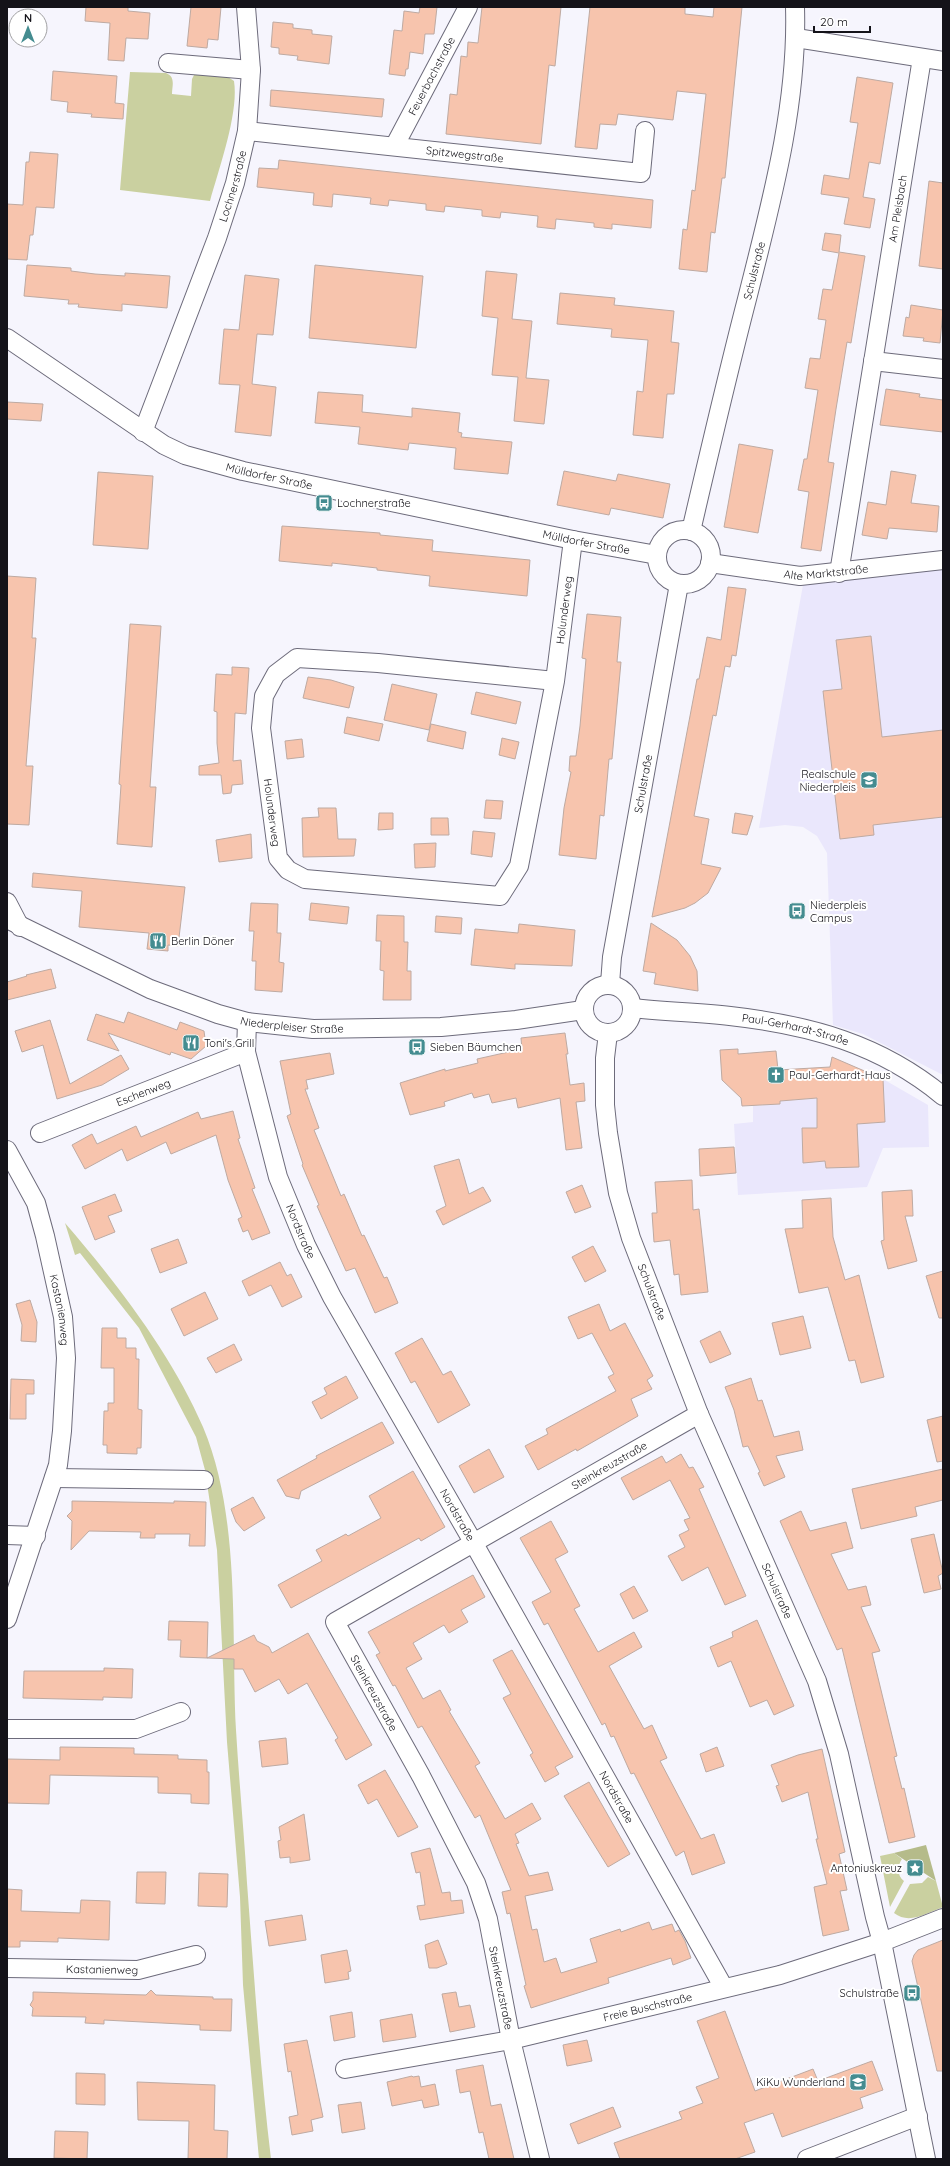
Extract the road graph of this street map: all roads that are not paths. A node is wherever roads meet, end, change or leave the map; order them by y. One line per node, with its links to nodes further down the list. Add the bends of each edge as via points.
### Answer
1 (246, 7): 8 (street, Lochnerstraße)
2 (468, 7): 11 (street, Feuerbachstraße)
3 (795, 7): 4 (street, Schulstraße)
4 (796, 38): 5 (street); 16 (street, Schulstraße, via 790,108 774,186)
5 (922, 58): 6 (street); 13 (street, Am Pleisbach)
6 (943, 61)
7 (168, 63): 8 (street)
8 (252, 70): 9 (street, Lochnerstraße)
9 (247, 131): 11 (street, Spitzwegstraße); 15 (street, Lochnerstraße, via 235,183 217,238)
10 (645, 131): 11 (street, Spitzwegstraße, via 641,173)
11 (394, 145)
12 (7, 338): 15 (street, Mülldorfer Straße)
13 (873, 361): 14 (street); 21 (street, Am Pleisbach)
14 (943, 369)
15 (143, 432): 17 (street, Mülldorfer Straße, via 185,455 243,471)
16 (691, 531): 18 (street, via 668,535 658,548); 20 (street, via 706,544)
17 (573, 540): 18 (street, Mülldorfer Straße); 23 (street, Holunderweg)
18 (657, 555): 22 (street, via 660,571 665,577)
19 (943, 560): 21 (street, Alte Marktstraße)
20 (710, 563): 21 (street, Alte Marktstraße, via 800,576); 22 (street, via 702,577 696,581)
21 (839, 573)
22 (679, 584): 26 (street, Schulstraße, via 614,949)
23 (555, 681): 23 (street, Holunderweg, via 519,866 500,896 305,879 288,870 278,858 261,728 264,696 276,674 297,658 378,663)
24 (7, 902): 25 (street, Niederpleiser Straße)
25 (14, 923): 29 (street, Niederpleiser Straße, via 150,989)
26 (610, 984): 27 (street, via 624,989 632,1001); 28 (street, via 594,988 584,1002)
27 (633, 1008): 30 (street, via 628,1023 623,1028); 32 (street, Paul-Gerhardt-Straße, via 730,1016 830,1034 879,1054 918,1075)
28 (583, 1010): 29 (street, Niederpleiser Straße, via 441,1027 313,1029); 30 (street, via 585,1018 594,1029)
29 (247, 1022): 31 (street, Nordstraße)
30 (608, 1033): 35 (street, Schulstraße, via 605,1105 618,1194 631,1238)
31 (246, 1052): 33 (street, Eschenweg); 39 (street, Nordstraße, via 278,1177 306,1245 332,1297)
32 (943, 1096)
33 (40, 1133)
34 (7, 1150): 36 (street, Kastanienweg, via 36,1204 56,1278 63,1317 65,1397)
35 (699, 1414): 39 (street, Steinkreuzstraße); 45 (street, Schulstraße, via 817,1681 839,1754)
36 (54, 1478): 37 (street); 40 (street, Kastanienweg)
37 (204, 1480)
38 (7, 1534): 40 (street)
39 (469, 1534): 48 (street, Nordstraße); 49 (street, Steinkreuzstraße, via 335,1622 421,1776 476,1883 488,1919)
40 (36, 1536): 41 (street, Kastanienweg)
41 (7, 1619)
42 (180, 1712): 43 (street, via 136,1729)
43 (7, 1729)
44 (943, 1918): 45 (street, Freie Buschstraße)
45 (882, 1942): 48 (street, Freie Buschstraße, via 780,1975); 51 (street, Schulstraße)
46 (196, 1955): 47 (street, Kastanienweg, via 138,1970)
47 (7, 1968)
48 (724, 1988): 49 (street, Freie Buschstraße)
49 (511, 2040): 50 (street, Freie Buschstraße); 52 (street, Steinkreuzstraße)
50 (345, 2069)
51 (918, 2116): 53 (street); 54 (street, Schulstraße)
52 (540, 2159)
53 (806, 2159)
54 (926, 2159)

